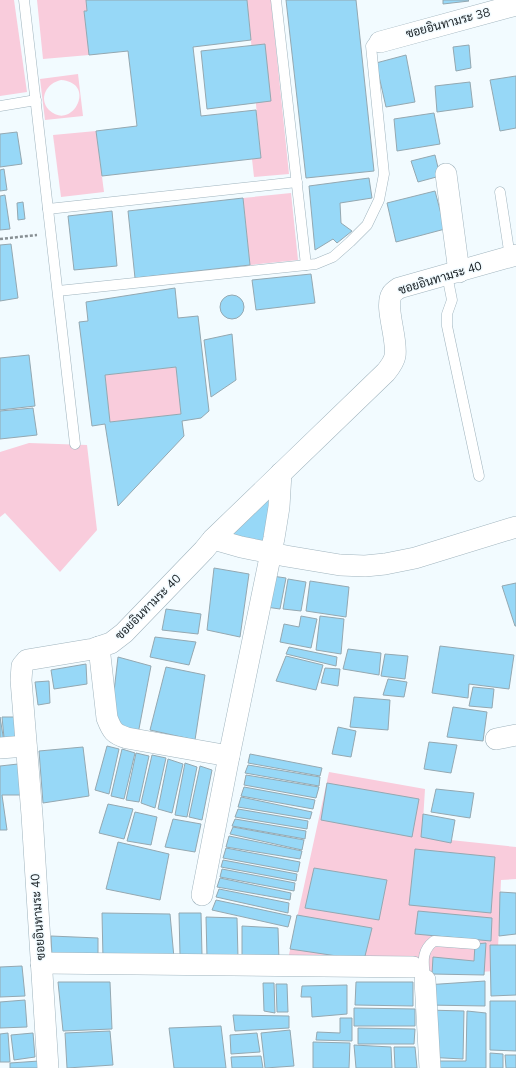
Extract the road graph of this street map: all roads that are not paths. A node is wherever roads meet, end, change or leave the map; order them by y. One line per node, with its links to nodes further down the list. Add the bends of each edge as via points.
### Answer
1 (24, 0): 5 (lane)
2 (276, 0): 8 (lane)
3 (516, 5): 4 (street, ซอยอินทามระ 38)
4 (380, 42): 12 (lane, via 371,46 384,174 379,200 367,225 350,242 333,256 316,264)
5 (36, 100): 6 (lane); 10 (lane)
6 (0, 106)
7 (446, 174): 13 (street)
8 (297, 182): 10 (lane); 12 (lane)
9 (500, 192): 11 (lane)
10 (48, 209): 14 (lane)
11 (513, 256): 13 (street, ซอยอินทามระ 40)
12 (306, 265): 14 (lane)
13 (453, 273): 16 (street, ซอยอินทามระ 40, via 399,288 392,294 389,307 396,344 392,364); 17 (lane, via 452,300 447,314 447,326)
14 (58, 291): 15 (lane)
15 (75, 444)
16 (281, 473): 19 (street, ซอยอินทามระ 40); 20 (street, via 279,507)
17 (480, 476)
18 (516, 527): 20 (street, via 415,558 385,564 340,565)
19 (213, 539): 20 (street); 21 (street, ซอยอินทามระ 40, via 124,633 111,643)
20 (271, 553): 26 (street)
21 (99, 647): 24 (street, ซอยอินทามระ 40, via 27,660 22,666); 26 (street, via 107,718 116,734)
22 (516, 735): 23 (street)
23 (496, 740)
24 (26, 746): 25 (street); 29 (street, ซอยอินทามระ 40)
25 (0, 748)
26 (229, 756): 27 (street)
27 (202, 895)
28 (475, 944): 30 (lane, via 434,941 427,946)
29 (41, 963): 30 (street); 31 (street, ซอยอินทามระ 40)
30 (421, 971): 32 (street)
31 (48, 1068)
32 (430, 1068)

